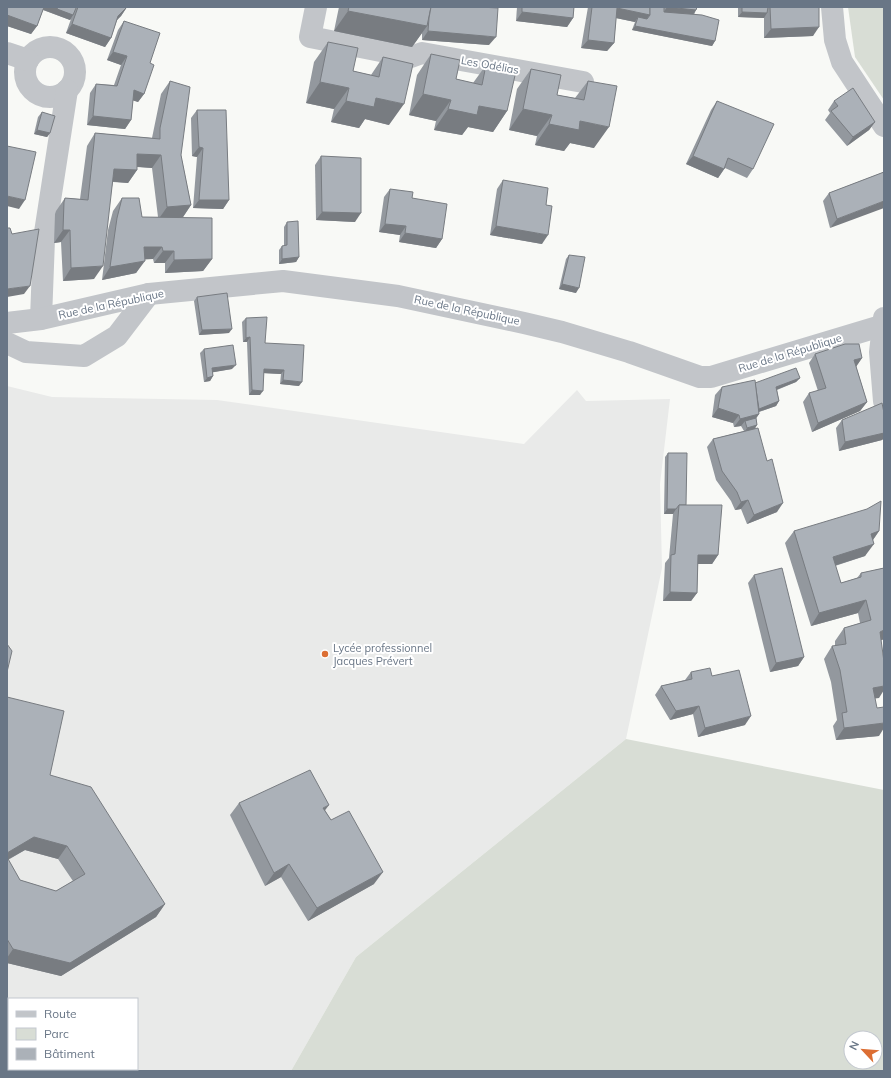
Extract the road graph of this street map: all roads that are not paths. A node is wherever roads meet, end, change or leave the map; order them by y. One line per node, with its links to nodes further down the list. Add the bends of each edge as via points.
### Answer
1 (316, 7): 5 (street, Les Odélias, via 310,37 411,57 422,53)
2 (832, 7): 7 (street, via 835,40 842,62)
3 (7, 53): 4 (street)
4 (28, 60): 6 (street, via 24,75 31,89 45,97 60,95); 6 (street, Rue de la République, via 41,48 49,47 65,52 74,67 75,75)
5 (584, 82)
6 (67, 90): 9 (street, Rue de la République, via 44,239)
7 (884, 126)
8 (149, 294): 9 (street, Rue de la République); 10 (street, Rue de la République, via 283,282 398,296 562,332 700,377 711,377 793,353); 12 (street, via 117,336 84,356 26,352)
9 (41, 319): 11 (street, Rue de la République)
10 (883, 322): 13 (street, via 880,371)
11 (7, 324)
12 (7, 343)
13 (884, 401)

